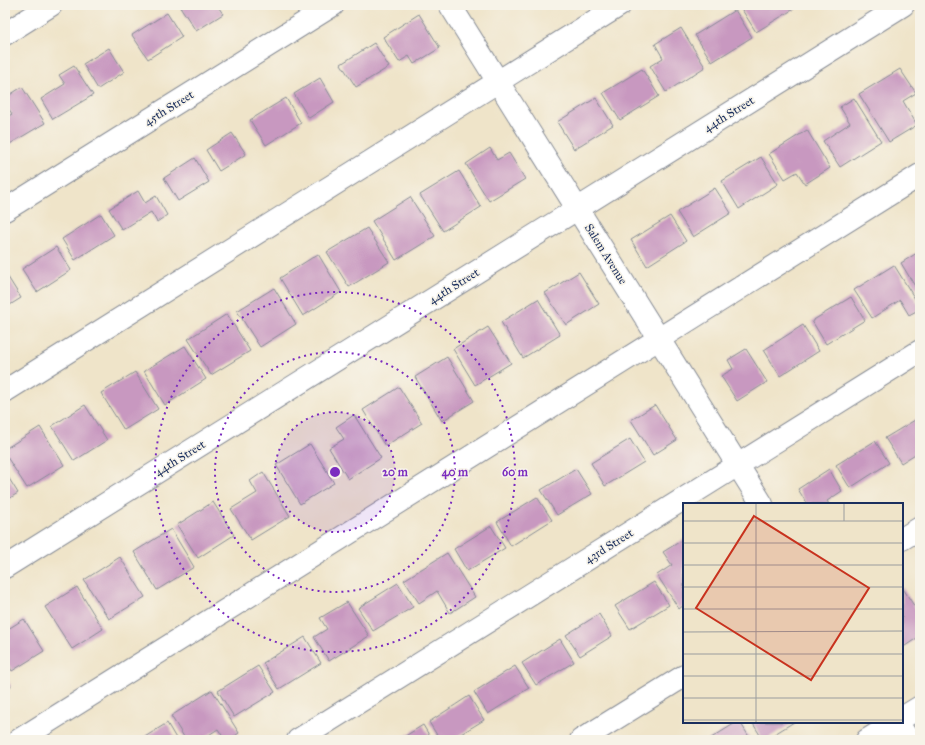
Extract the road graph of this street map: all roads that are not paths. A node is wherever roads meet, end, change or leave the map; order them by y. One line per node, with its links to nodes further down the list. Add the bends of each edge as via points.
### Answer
1 (51, 5): 6 (street)
2 (333, 5): 10 (street, 45th Street)
3 (450, 5): 7 (street, Salem Avenue)
4 (620, 5): 7 (street)
5 (904, 5): 9 (street, 44th Street)
6 (5, 34)
7 (497, 82): 9 (street, Salem Avenue); 13 (street)
8 (920, 175): 11 (street)
9 (577, 209): 11 (street, Salem Avenue); 18 (street, 44th Street)
10 (5, 210)
11 (659, 339): 14 (street, Salem Avenue); 24 (street)
12 (920, 351): 14 (street, 43rd Street)
13 (5, 391)
14 (738, 465): 15 (street, Salem Avenue); 25 (street, 43rd Street)
15 (761, 503)
16 (920, 528): 17 (street)
17 (903, 538)
18 (5, 567)
19 (683, 677): 26 (street)
20 (920, 707): 21 (street)
21 (903, 717)
22 (895, 723): 27 (street)
23 (898, 723): 28 (street)
24 (19, 740)
25 (298, 740)
26 (581, 740)
27 (867, 740)
28 (908, 740)

